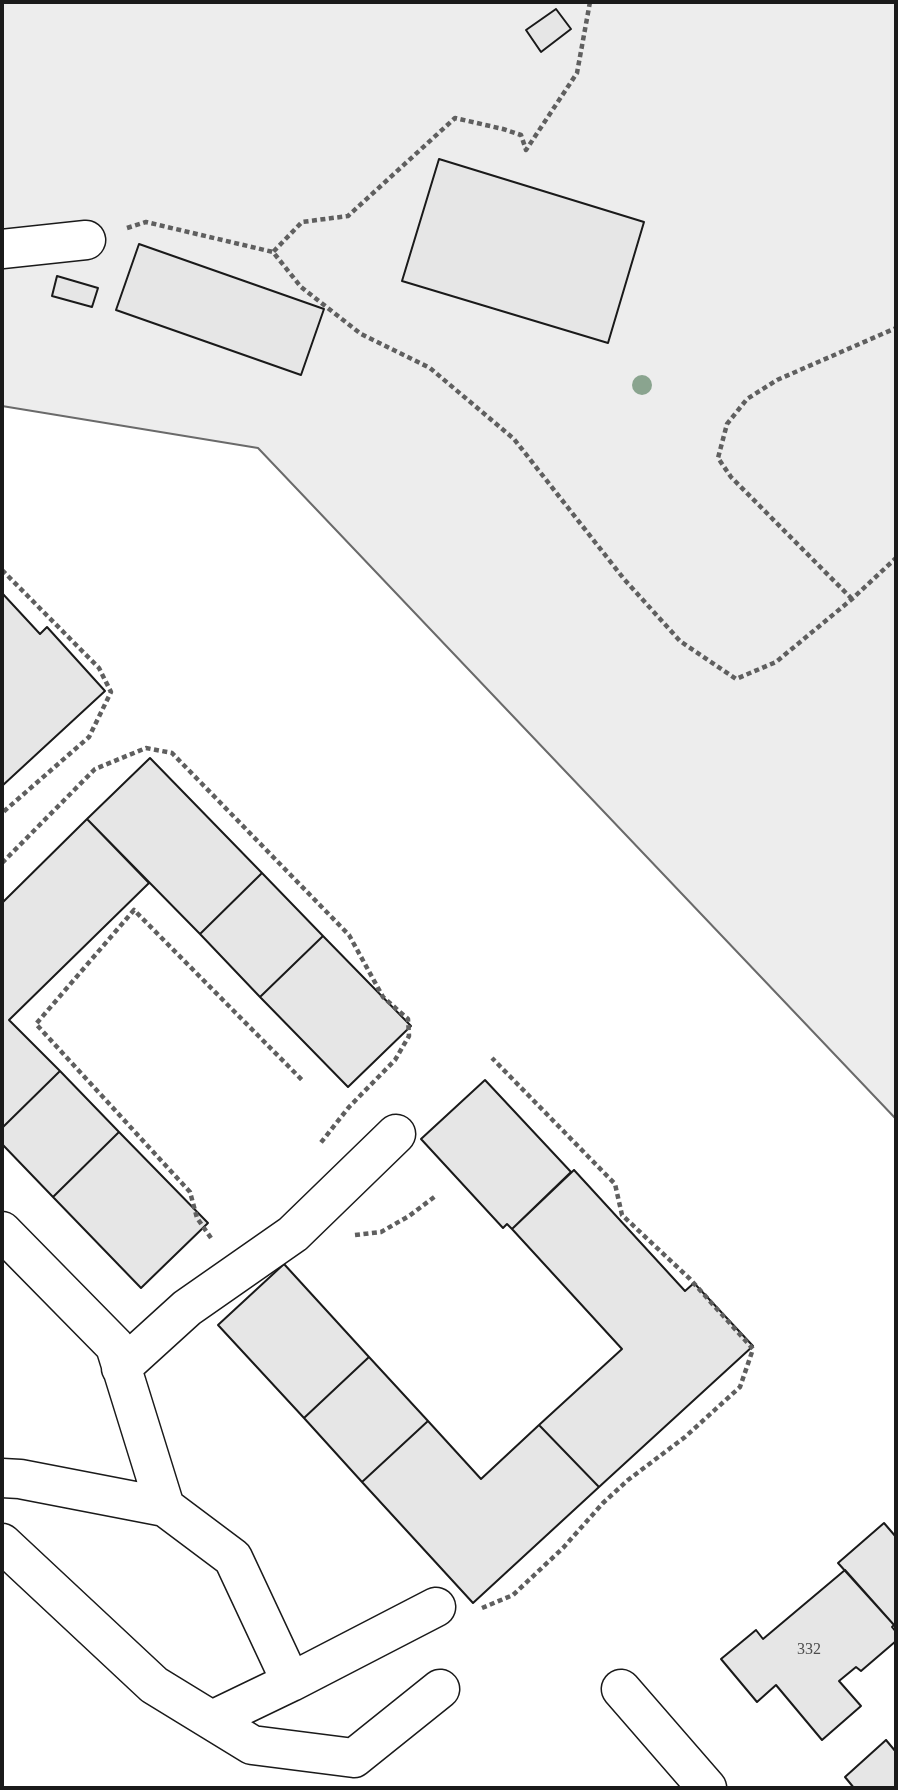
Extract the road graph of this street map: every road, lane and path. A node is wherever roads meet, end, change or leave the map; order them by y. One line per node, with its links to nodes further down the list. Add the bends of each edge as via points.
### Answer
1 (590, 2): 4 (path, via 577,73 526,150 521,135 456,118 348,216 302,222)
2 (86, 240): 3 (lane); 4 (path, via 146,222)
3 (2, 249)
4 (273, 251): 8 (path, via 301,288 362,334 430,368 514,439 624,579 680,641 736,679 776,662)
5 (896, 328): 8 (path, via 778,380 747,399 727,424 718,458 731,477)
6 (896, 558): 8 (path)
7 (2, 570): 9 (path, via 99,668 111,692 89,737)
8 (852, 599)
9 (2, 813)
10 (2, 863): 14 (path, via 95,769 146,748 172,753 349,934 383,997 408,1019 409,1036 395,1059)
11 (492, 1058): 24 (path, via 615,1184 622,1215 690,1279 753,1349 740,1387 628,1480 513,1595)
12 (304, 1082): 18 (path, via 134,910 36,1024 190,1192 197,1218)
13 (396, 1134): 19 (lane, via 293,1234 187,1308)
14 (317, 1148)
15 (437, 1195): 17 (path, via 381,1233)
16 (2, 1231): 19 (lane, via 114,1346)
17 (356, 1235)
18 (213, 1242)
19 (121, 1368): 21 (lane)
20 (2, 1478): 21 (lane)
21 (164, 1507): 25 (lane, via 233,1558)
22 (2, 1543): 28 (lane, via 154,1685)
23 (436, 1607): 25 (lane)
24 (482, 1608)
25 (291, 1682): 28 (lane)
26 (440, 1689): 28 (lane, via 354,1758 252,1745)
27 (621, 1689): 29 (lane)
28 (212, 1720)
29 (707, 1788)

